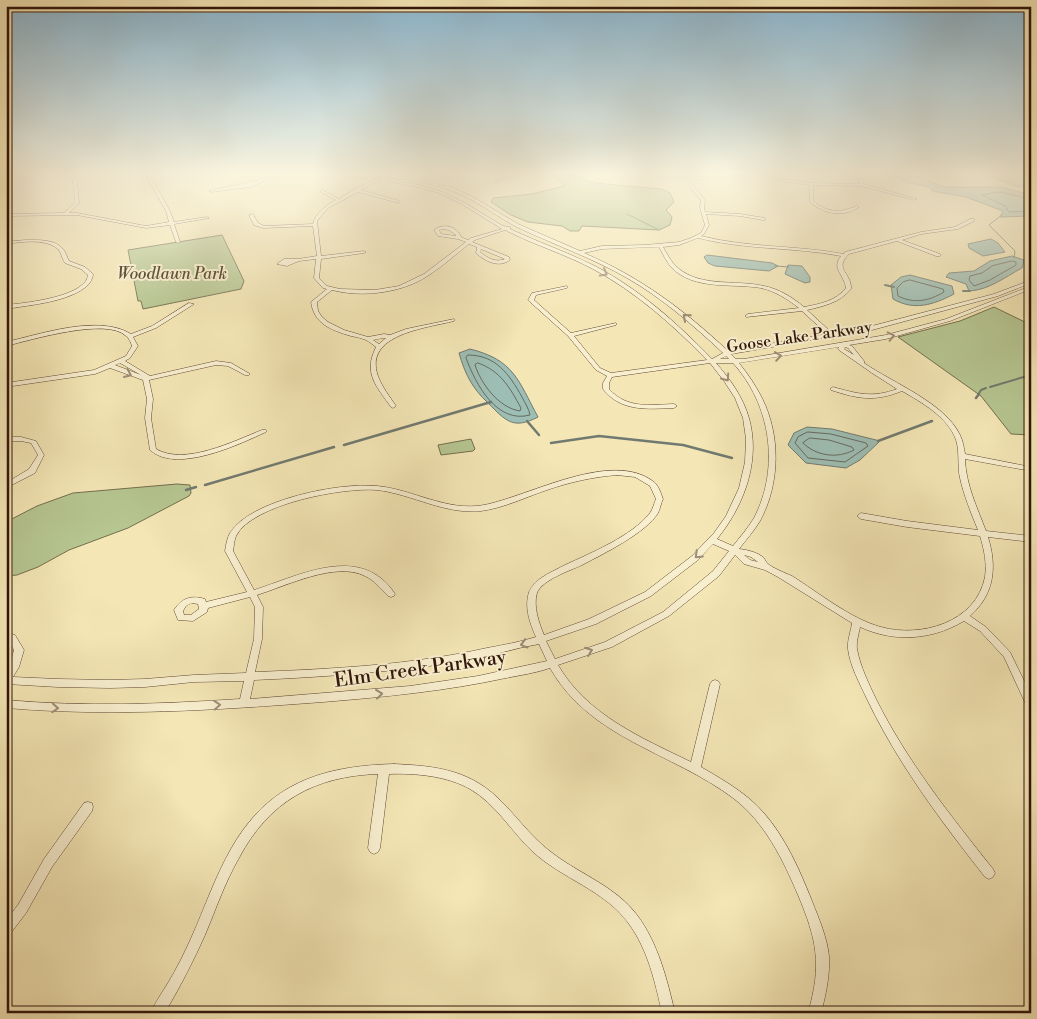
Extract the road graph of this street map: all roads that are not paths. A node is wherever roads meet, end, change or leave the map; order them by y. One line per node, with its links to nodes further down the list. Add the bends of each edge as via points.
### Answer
1 (110, 220): 10 (street, via 137,226)
2 (170, 220): 10 (street)
3 (198, 220): 10 (street)
4 (254, 220): 11 (street, via 263,227)
5 (317, 220): 11 (street)
6 (490, 220): 13 (street, Elm Creek Parkway)
7 (507, 220): 12 (street, Elm Creek Parkway)
8 (706, 220): 14 (street, via 707,229)
9 (972, 220): 16 (street, via 950,229)
10 (172, 224): 18 (street)
11 (314, 225): 26 (street)
12 (517, 225): 13 (street); 23 (street, Elm Creek Parkway)
13 (505, 228): 19 (street); 27 (street, Elm Creek Parkway)
14 (699, 237): 20 (street); 24 (street, via 748,247)
15 (458, 238): 19 (street)
16 (896, 239): 24 (street, via 858,248); 25 (street)
17 (6, 242): 34 (street, via 28,241 54,246 63,252 67,262 91,275 84,287 70,294)
18 (178, 242)
19 (467, 242): 21 (street); 32 (street, via 426,275 400,287 364,292)
20 (660, 245): 23 (street, via 616,247); 35 (street, via 674,268 684,274 709,281 766,288 783,295)
21 (479, 247): 21 (street, via 478,252 487,259 500,263 508,260)
22 (364, 252): 26 (street)
23 (586, 253): 27 (street); 47 (street, Elm Creek Parkway, one-way to 23, via 658,295)
24 (844, 255): 35 (street, via 839,265 849,283 847,292 827,304)
25 (938, 255)
26 (318, 257): 28 (street); 32 (street, via 316,278 320,284)
27 (573, 257): 49 (street, Elm Creek Parkway, one-way to 49, via 636,293)
28 (298, 260)
29 (1031, 281): 41 (street, Goose Lake Parkway, via 996,296 905,321)
30 (565, 287): 39 (street, via 537,292 532,300)
31 (1031, 287): 45 (street, Goose Lake Parkway, one-way to 31, via 933,324)
32 (330, 288): 43 (street, via 314,302 322,320 334,329)
33 (192, 304): 40 (street, via 154,327)
34 (6, 307)
35 (800, 308): 36 (street); 41 (street)
36 (748, 316)
37 (452, 320): 42 (street, via 408,330)
38 (614, 324): 39 (street)
39 (570, 335): 53 (street, via 594,366)
40 (131, 336): 44 (street, via 118,330 90,327); 48 (street, via 134,349)
41 (832, 336): 45 (street); 47 (street, Goose Lake Parkway)
42 (390, 338): 43 (street); 46 (street)
43 (368, 339): 46 (street)
44 (6, 344)
45 (843, 345): 50 (street, Goose Lake Parkway, one-way to 45); 57 (street, via 841,349)
46 (379, 347): 58 (street, via 371,368)
47 (726, 352): 49 (street, Goose Lake Parkway); 50 (street, Elm Creek Parkway)
48 (121, 361): 51 (street); 54 (street, via 139,370 147,376)
49 (713, 361): 50 (street, Goose Lake Parkway); 53 (street); 68 (street, Elm Creek Parkway, one-way to 68, via 741,403 750,455 740,498)
50 (735, 362): 69 (street, Elm Creek Parkway, via 761,401 774,445 770,486 762,510)
51 (112, 366): 54 (street, one-way to 54); 55 (street, via 95,372)
52 (247, 374): 54 (street, via 230,364 216,363)
53 (610, 375): 59 (street, via 606,388 621,402 644,407)
54 (146, 379): 60 (street, via 149,433 153,450 161,456 175,458 204,452)
55 (6, 385)
56 (833, 389): 57 (street, via 870,398)
57 (902, 389): 62 (street, via 934,408 953,428 959,438)
58 (393, 406)
59 (674, 406)
60 (264, 431)
61 (6, 440): 64 (street, via 34,442 41,455 32,470)
62 (962, 456): 63 (street); 66 (street, via 964,481)
63 (1031, 469)
64 (6, 486)
65 (861, 516): 66 (street)
66 (983, 533): 67 (street); 73 (street, via 989,559 988,574 978,601)
67 (1031, 539)
68 (712, 540): 69 (street); 76 (street, Elm Creek Parkway, one-way to 76, via 685,568 632,603 591,623)
69 (736, 552): 74 (street, via 743,560 766,567); 77 (street, Elm Creek Parkway, one-way to 69, via 649,624 695,593)
70 (253, 593): 71 (street, via 311,574 339,569 361,570); 72 (street); 76 (street, via 229,551 233,534 258,512 316,494 346,488 377,488 454,506 478,508 601,474 629,474 647,480 660,499 655,512 614,545 548,577 532,595 531,605); 78 (street, via 260,622)
71 (391, 594)
72 (204, 606)
73 (964, 616): 74 (street, via 943,630 911,635 892,633); 83 (street, via 983,629 1007,655)
74 (857, 622): 88 (street, via 852,646 854,660 900,754 932,802)
75 (6, 636): 79 (street, via 17,644 19,650)
76 (543, 639): 77 (street); 78 (street, Elm Creek Parkway, one-way to 78, via 460,658)
77 (553, 663): 82 (street, Elm Creek Parkway, one-way to 77, via 443,686); 84 (street, via 558,674 585,705 610,724 667,757)
78 (248, 676): 79 (street, Elm Creek Parkway, via 143,683 70,684); 82 (street)
79 (6, 680)
80 (715, 684): 84 (street)
81 (6, 704): 82 (street, Elm Creek Parkway, one-way to 82, via 93,710)
82 (244, 704)
83 (1031, 706)
84 (696, 769): 92 (street, via 739,796 760,816 793,870 821,942 824,968)
85 (384, 770): 87 (street); 90 (street, via 336,774 312,782 293,792 257,821 230,863 188,960); 91 (street, via 433,770 473,785 490,798 538,849 620,903 645,935)
86 (88, 807): 89 (street)
87 (374, 848)
88 (989, 873)
89 (6, 930)
90 (157, 1013)
91 (669, 1013)
92 (814, 1013)

